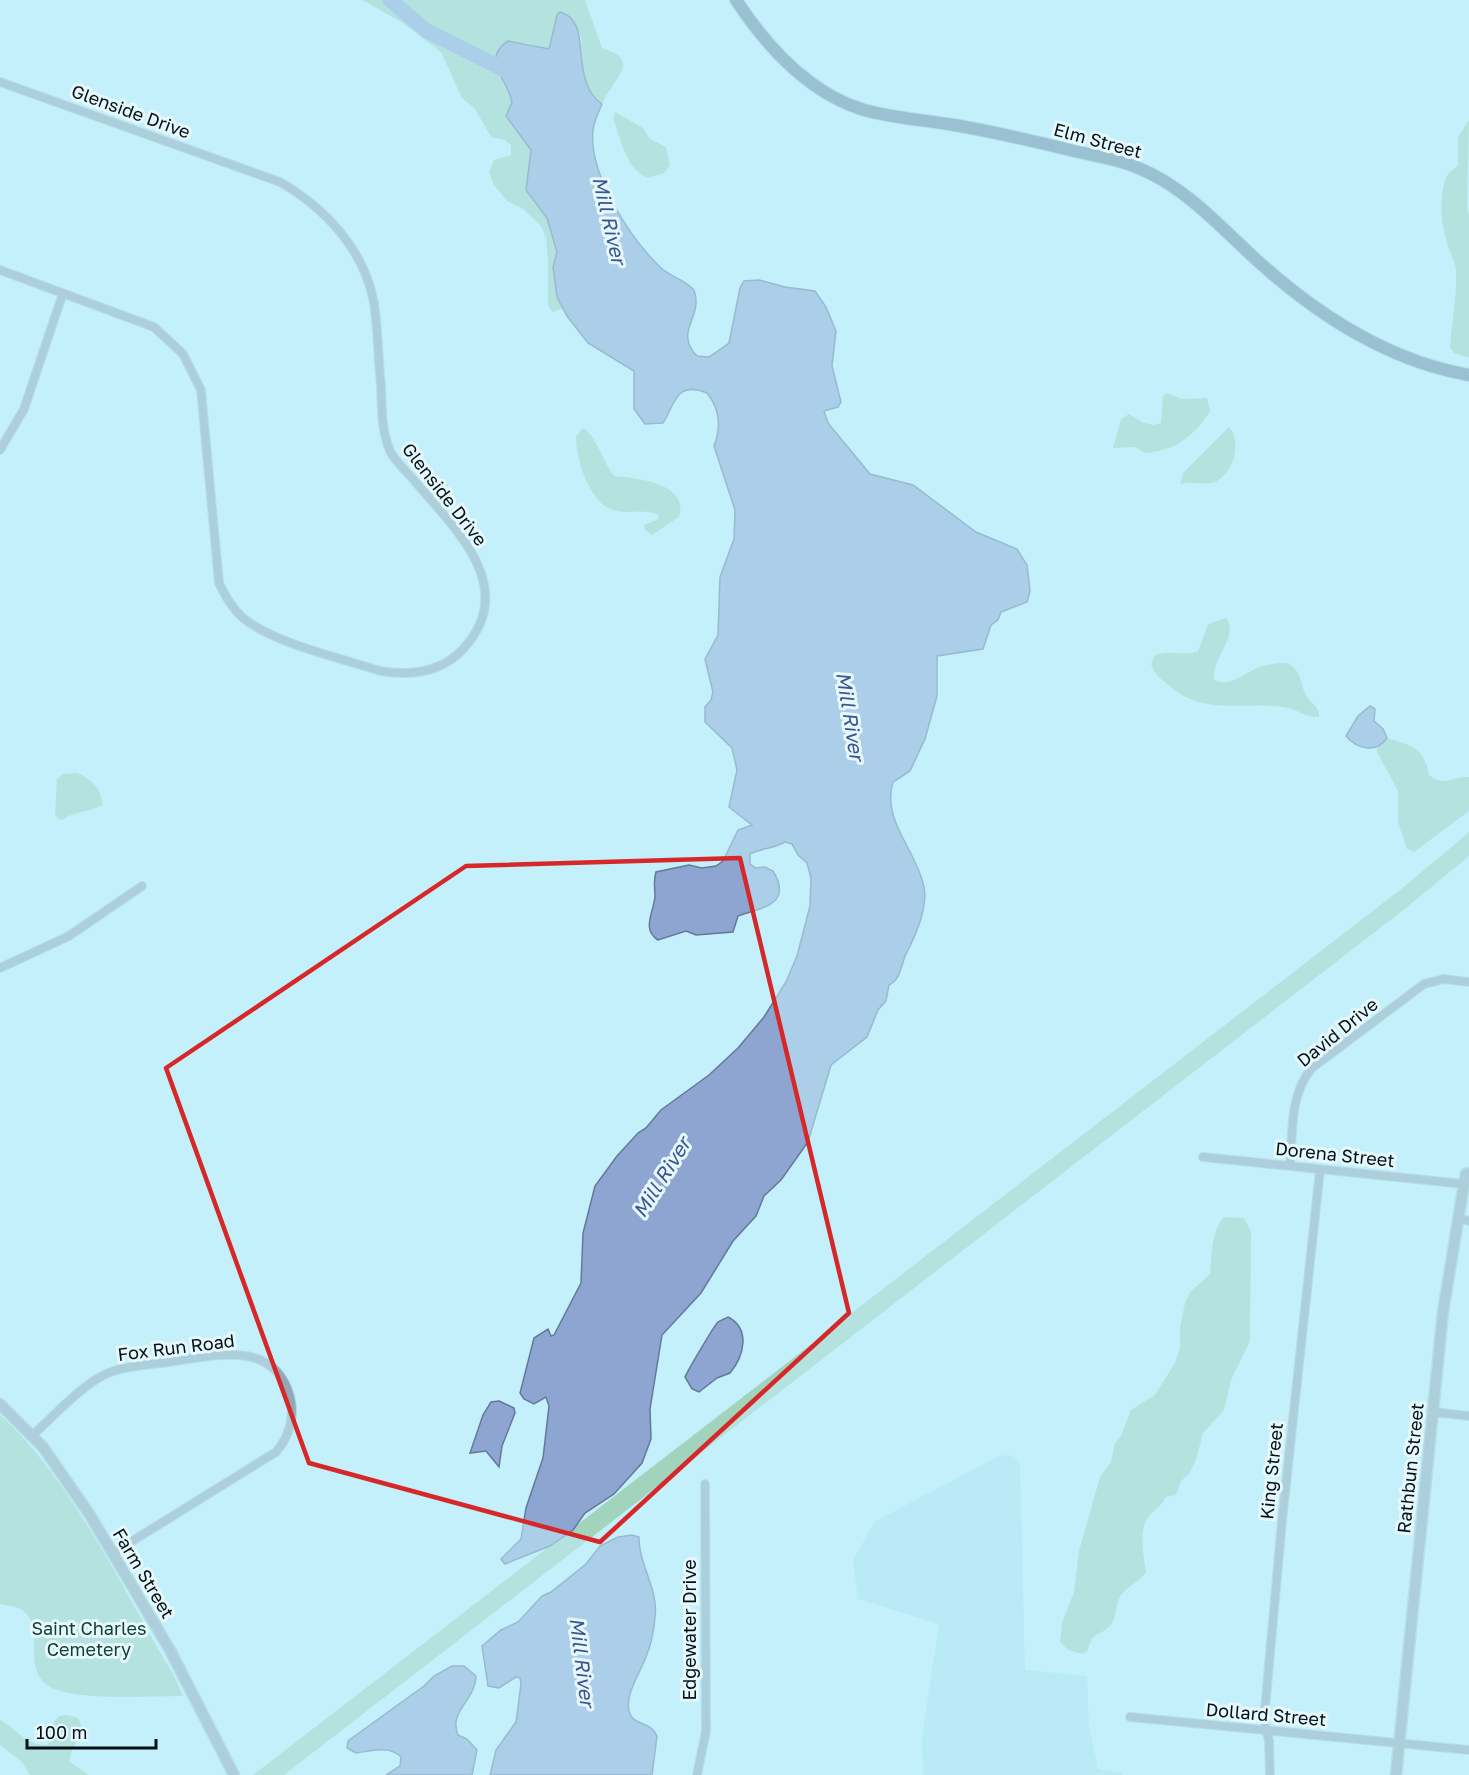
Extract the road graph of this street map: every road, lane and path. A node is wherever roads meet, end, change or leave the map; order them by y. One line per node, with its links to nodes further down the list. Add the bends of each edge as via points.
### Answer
1 (736, 0): 5 (main road, Elm Street, via 778,56 836,97 864,110 1009,136 1144,171 1194,204 1323,315 1393,352 1428,366)
2 (0, 82): 4 (street, Glenside Drive, via 280,182 306,197 337,226 353,249 374,302 382,425 391,453 465,542 481,570 485,612 476,635 443,665 414,674 397,674 279,638 242,617 228,602 219,583 205,418 201,390 192,369 168,338 154,327)
3 (0, 270): 4 (street, Glenside Drive)
4 (63, 293): 6 (street, via 24,409)
5 (1469, 375)
6 (0, 450)
7 (142, 886): 8 (street, via 69,936)
8 (0, 968)
9 (1469, 982): 11 (street, David Drive, via 1443,979 1424,984 1312,1068 1296,1098)
10 (1203, 1156): 11 (street, Dorena Street)
11 (1290, 1166): 12 (street, Dorena Street)
12 (1320, 1170): 13 (street, Dorena Street); 22 (street, King Street, via 1270,1644 1264,1720)
13 (1467, 1175): 14 (street, Rathbun Street)
14 (1464, 1219): 16 (street, Rathbun Street, via 1443,1312)
15 (0, 1404): 18 (street, Farm Street)
16 (1433, 1412): 17 (street); 23 (street, Rathbun Street)
17 (1469, 1416)
18 (33, 1435): 20 (street, Farm Street); 20 (street, Fox Run Road, via 98,1378 116,1370 235,1353 259,1359 282,1379 291,1401 292,1419 276,1452)
19 (705, 1484): 26 (street, Edgewater Drive, via 706,1731)
20 (113, 1553): 25 (street, Farm Street, via 187,1680)
21 (1130, 1717): 22 (street, Dollard Street)
22 (1267, 1731): 23 (street, Dollard Street); 27 (street, King Street)
23 (1399, 1744): 24 (street, Dollard Street); 28 (street, Rathbun Street)
24 (1469, 1750)
25 (234, 1775)
26 (697, 1775)
27 (1270, 1775)
28 (1396, 1775)

